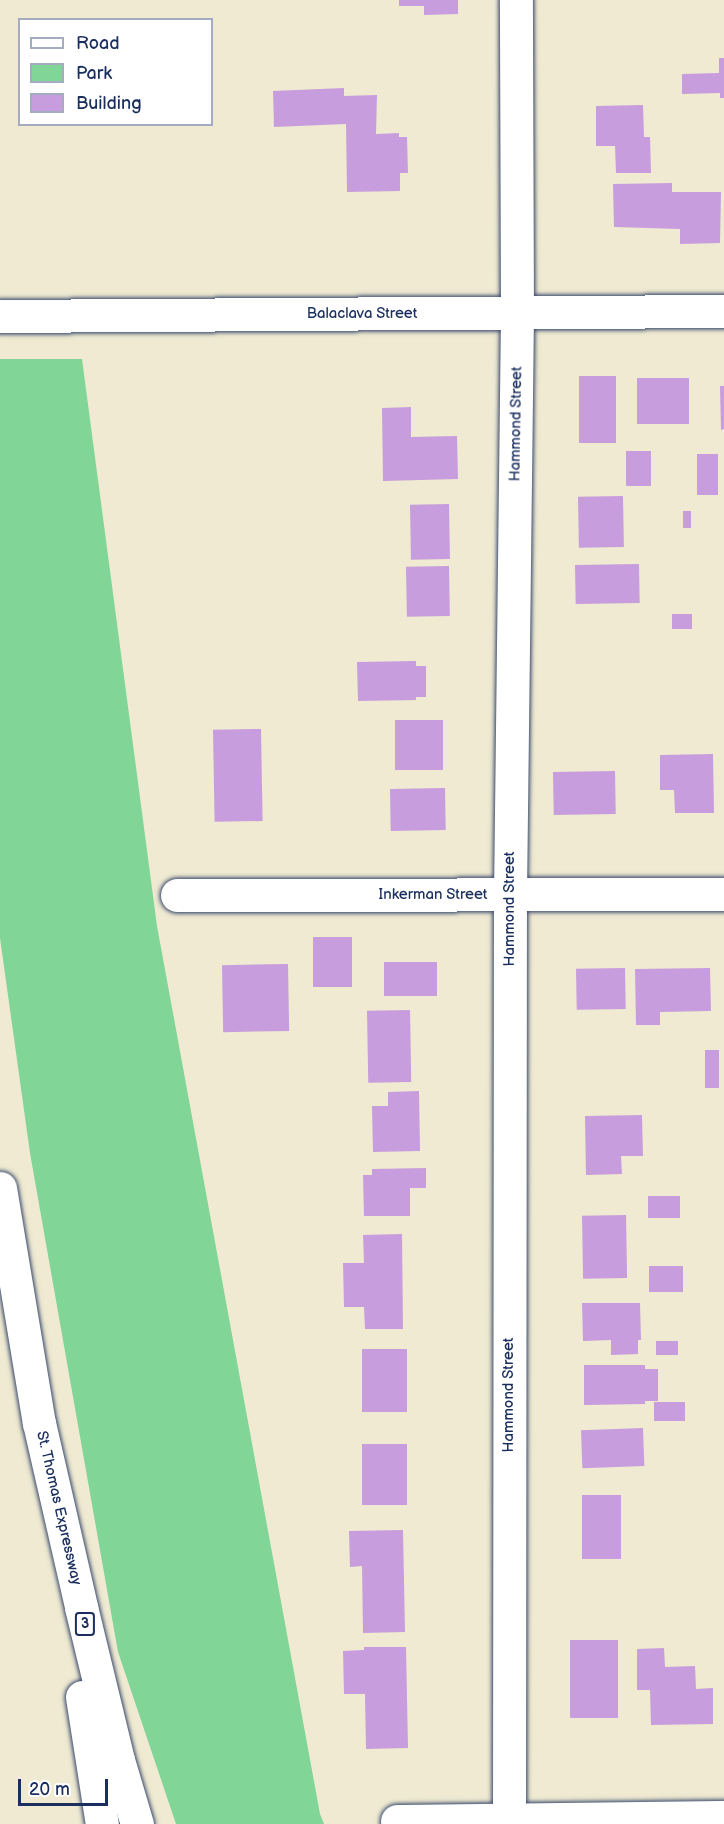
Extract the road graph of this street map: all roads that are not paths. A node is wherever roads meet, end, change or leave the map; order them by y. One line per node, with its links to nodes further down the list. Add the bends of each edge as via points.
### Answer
1 (516, 0): 3 (main road, Hammond Street)
2 (724, 311): 3 (main road, Balaclava Street)
3 (517, 313): 4 (main road, Balaclava Street); 7 (main road, Hammond Street)
4 (0, 316)
5 (724, 894): 7 (main road, Inkerman Street)
6 (177, 895): 7 (main road, Inkerman Street)
7 (510, 895): 11 (main road, Hammond Street)
8 (0, 1188): 9 (main road, St. Thomas Expressway / 3)
9 (39, 1423): 13 (main road); 14 (main road, St. Thomas Expressway / 3, via 107,1717)
10 (724, 1817): 11 (main road)
11 (509, 1819): 12 (main road)
12 (397, 1821)
13 (102, 1824)
14 (137, 1824)

